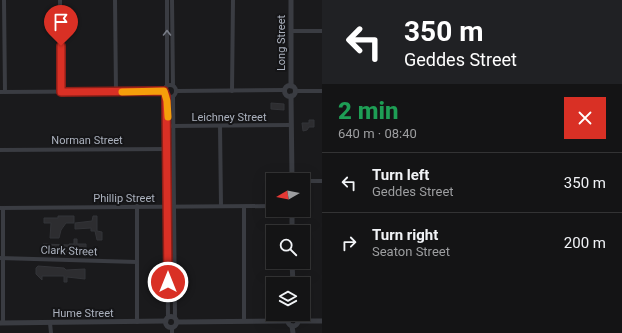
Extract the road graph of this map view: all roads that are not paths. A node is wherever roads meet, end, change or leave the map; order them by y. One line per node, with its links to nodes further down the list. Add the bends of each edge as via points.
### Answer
1 (4, 0): 21 (street)
2 (60, 0): 22 (street)
3 (115, 0): 23 (street)
4 (167, 0): 10 (street, one-way to 4)
5 (172, 0): 11 (street)
6 (233, 0): 18 (street)
7 (291, 0): 8 (street, Long Street)
8 (291, 31): 9 (street); 14 (street, Long Street)
9 (322, 31)
10 (167, 49): 11 (street); 12 (street)
11 (173, 49): 13 (street)
12 (166, 86): 13 (street); 16 (street)
13 (173, 86): 17 (street)
14 (291, 86): 15 (street); 19 (street)
15 (285, 90): 18 (street); 25 (street, via 287,95)
16 (164, 91): 23 (street); 24 (street)
17 (176, 91): 18 (street); 26 (street)
18 (232, 91)
19 (296, 91): 20 (street); 25 (street)
20 (322, 91)
21 (2, 92): 22 (street)
22 (61, 92): 23 (street)
23 (116, 92)
24 (166, 96): 26 (street); 27 (street)
25 (291, 96): 30 (street)
26 (173, 97): 28 (street)
27 (168, 126): 28 (street, Leichney Street); 31 (street)
28 (173, 126): 29 (street, Leichney Street); 32 (street)
29 (220, 126): 30 (street, Leichney Street); 38 (street)
30 (291, 126): 34 (street)
31 (168, 149): 32 (street, Norman Street); 33 (street, Norman Street); 40 (street)
32 (174, 149): 41 (street)
33 (0, 150)
34 (292, 173)
35 (310, 181): 36 (street)
36 (322, 181)
37 (137, 206): 40 (street, Phillip Street); 43 (street, Phillip Street); 45 (street)
38 (222, 206): 41 (street, Phillip Street); 42 (street, Phillip Street)
39 (266, 206): 42 (street, Phillip Street)
40 (168, 207): 41 (street, Phillip Street); 46 (street)
41 (173, 207): 47 (street)
42 (244, 207): 48 (street)
43 (1, 208): 44 (street)
44 (1, 258): 45 (street, Clark Street); 55 (street)
45 (137, 262): 54 (street)
46 (167, 319): 47 (street, Hume Street); 54 (street, Hume Street); 58 (street)
47 (176, 319): 48 (street); 58 (street)
48 (244, 321): 49 (street)
49 (266, 321)
50 (288, 321): 57 (street)
51 (298, 321): 57 (street, via 297,325)
52 (310, 321): 53 (street)
53 (322, 321)
54 (138, 322): 56 (street, Hume Street)
55 (2, 323): 56 (street, Hume Street)
56 (50, 323): 59 (street)
57 (292, 326): 60 (street)
58 (172, 330)
59 (51, 333)
60 (293, 333)

